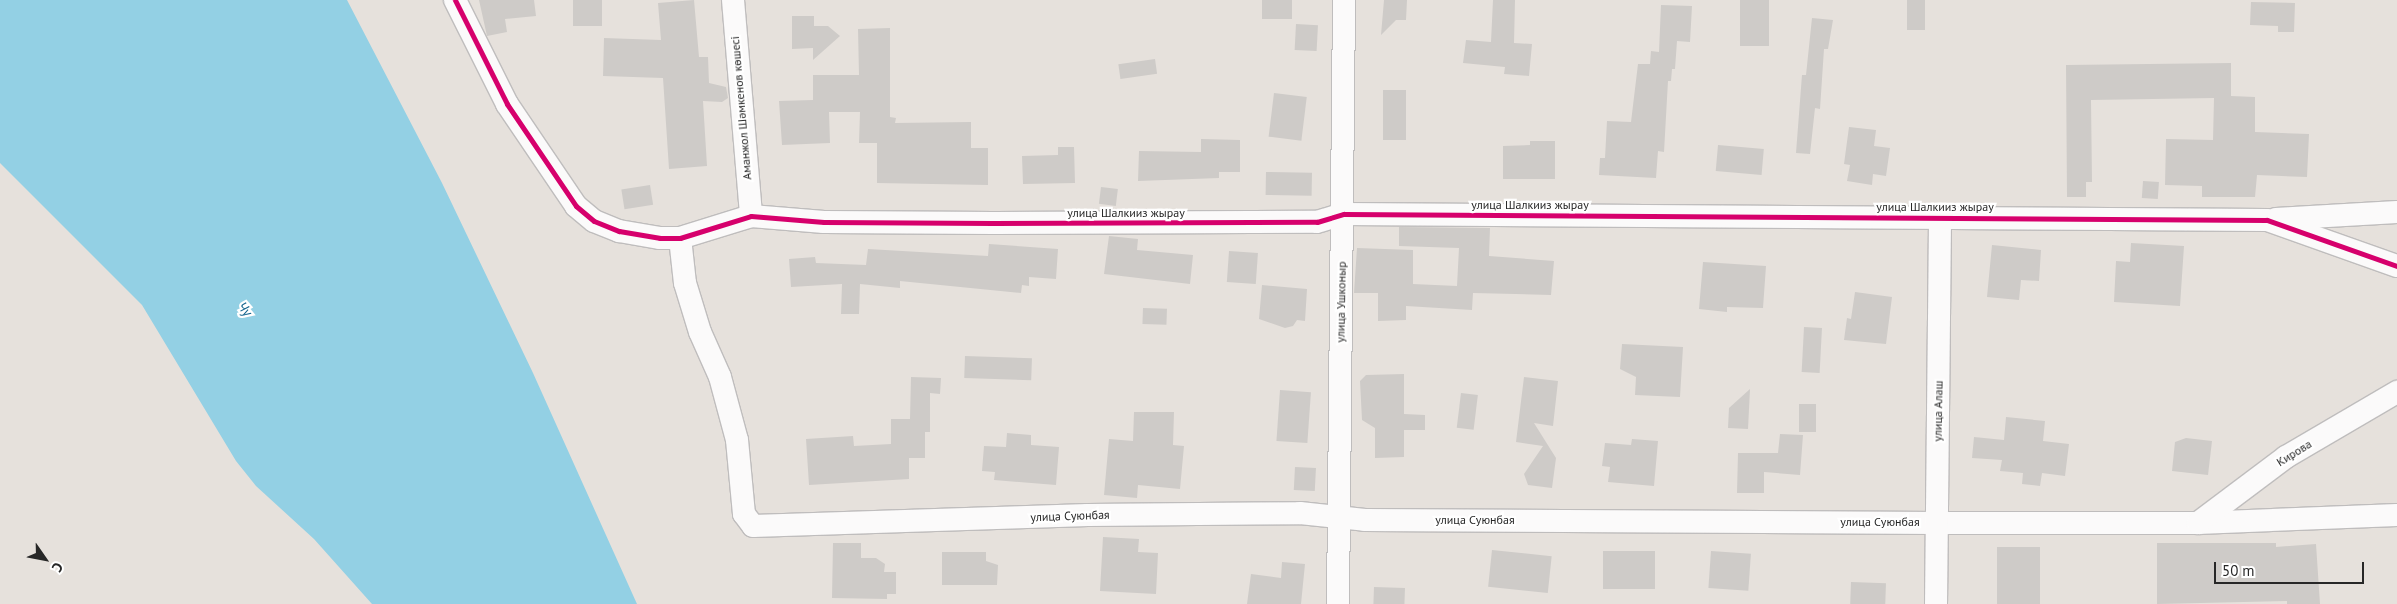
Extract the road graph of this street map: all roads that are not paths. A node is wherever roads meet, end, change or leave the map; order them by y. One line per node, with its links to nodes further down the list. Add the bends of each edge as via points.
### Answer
1 (454, 0): 9 (street, via 507,104 576,206 594,221 619,231)
2 (733, 0): 6 (street, Аманжол Шәмкенов көшесі)
3 (1344, 0): 5 (street, улица Ушконыр)
4 (2397, 212): 8 (street)
5 (1344, 214): 6 (street, улица Шалкииз жырау, via 1307,222 824,222); 7 (street, улица Шалкииз жырау); 13 (street, улица Ушконыр, via 1340,267)
6 (751, 216): 9 (street, улица Шалкииз жырау)
7 (1940, 217): 8 (street, улица Шалкииз жырау); 14 (street, улица Алаш)
8 (2268, 220): 10 (street, улица Шалкииз жырау)
9 (670, 238): 13 (street, улица Суюнбая, via 700,332 720,377 737,440 744,514 752,526 1088,515 1300,513)
10 (2397, 266)
11 (2397, 392): 15 (street, Кирова, via 2286,457)
12 (2397, 515): 15 (street, улица Суюнбая)
13 (1339, 518): 14 (street, улица Суюнбая); 16 (street, улица Ушконыр)
14 (1937, 523): 15 (street, улица Суюнбая); 17 (street, улица Алаш)
15 (2198, 523)
16 (1338, 604)
17 (1936, 604)

